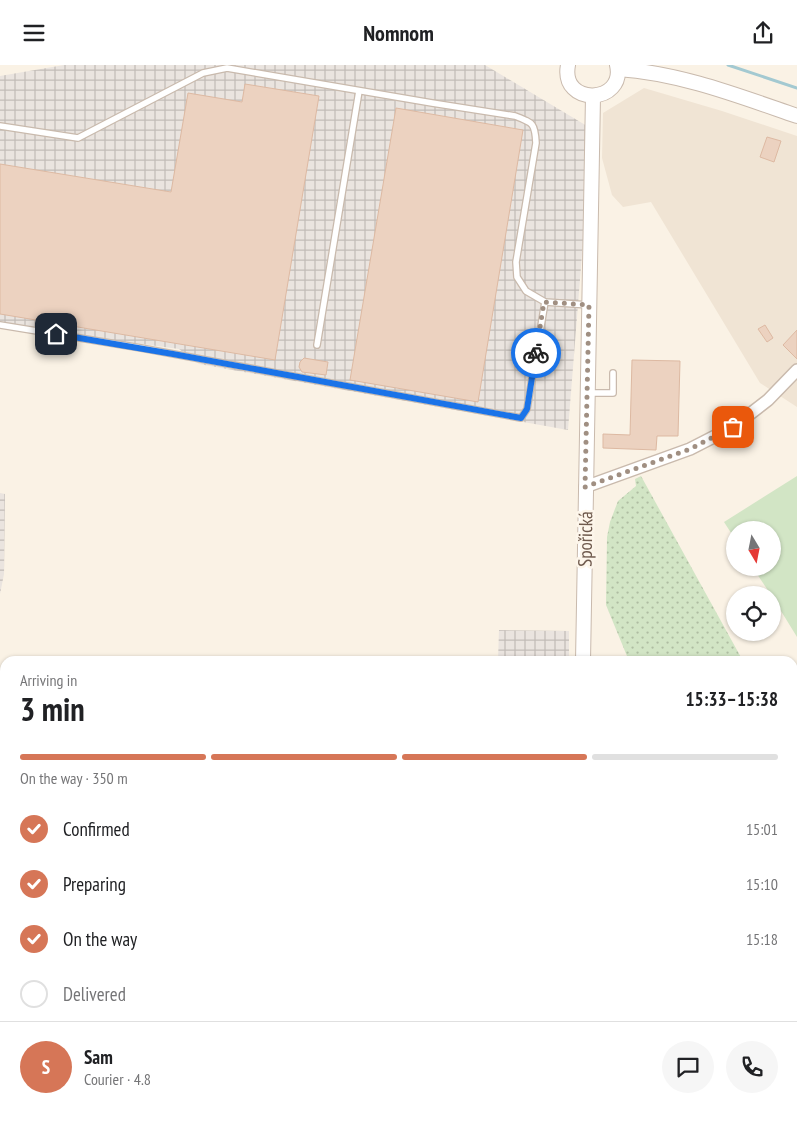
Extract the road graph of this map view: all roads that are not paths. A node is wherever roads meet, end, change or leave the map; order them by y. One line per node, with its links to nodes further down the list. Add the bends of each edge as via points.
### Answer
1 (568, 65): 4 (street, via 568,76 574,89)
2 (618, 67): 4 (street, via 612,88); 5 (street, via 726,91)
3 (359, 91): 6 (lane, via 227,68 203,73 78,139); 7 (lane, via 515,116 528,121 535,129 536,143 516,262 517,277 526,291); 10 (lane)
4 (593, 96): 8 (street, Spořická)
5 (797, 116)
6 (0, 126)
7 (544, 302): 8 (lane); 9 (lane, via 527,409 521,418)
8 (589, 305): 13 (street, Spořická)
9 (0, 325)
10 (317, 345)
11 (613, 373): 13 (lane, via 613,393)
12 (795, 376): 14 (street, via 733,427 690,449)
13 (587, 393): 14 (street, Spořická)
14 (585, 487): 15 (street, Spořická)
15 (583, 656)

